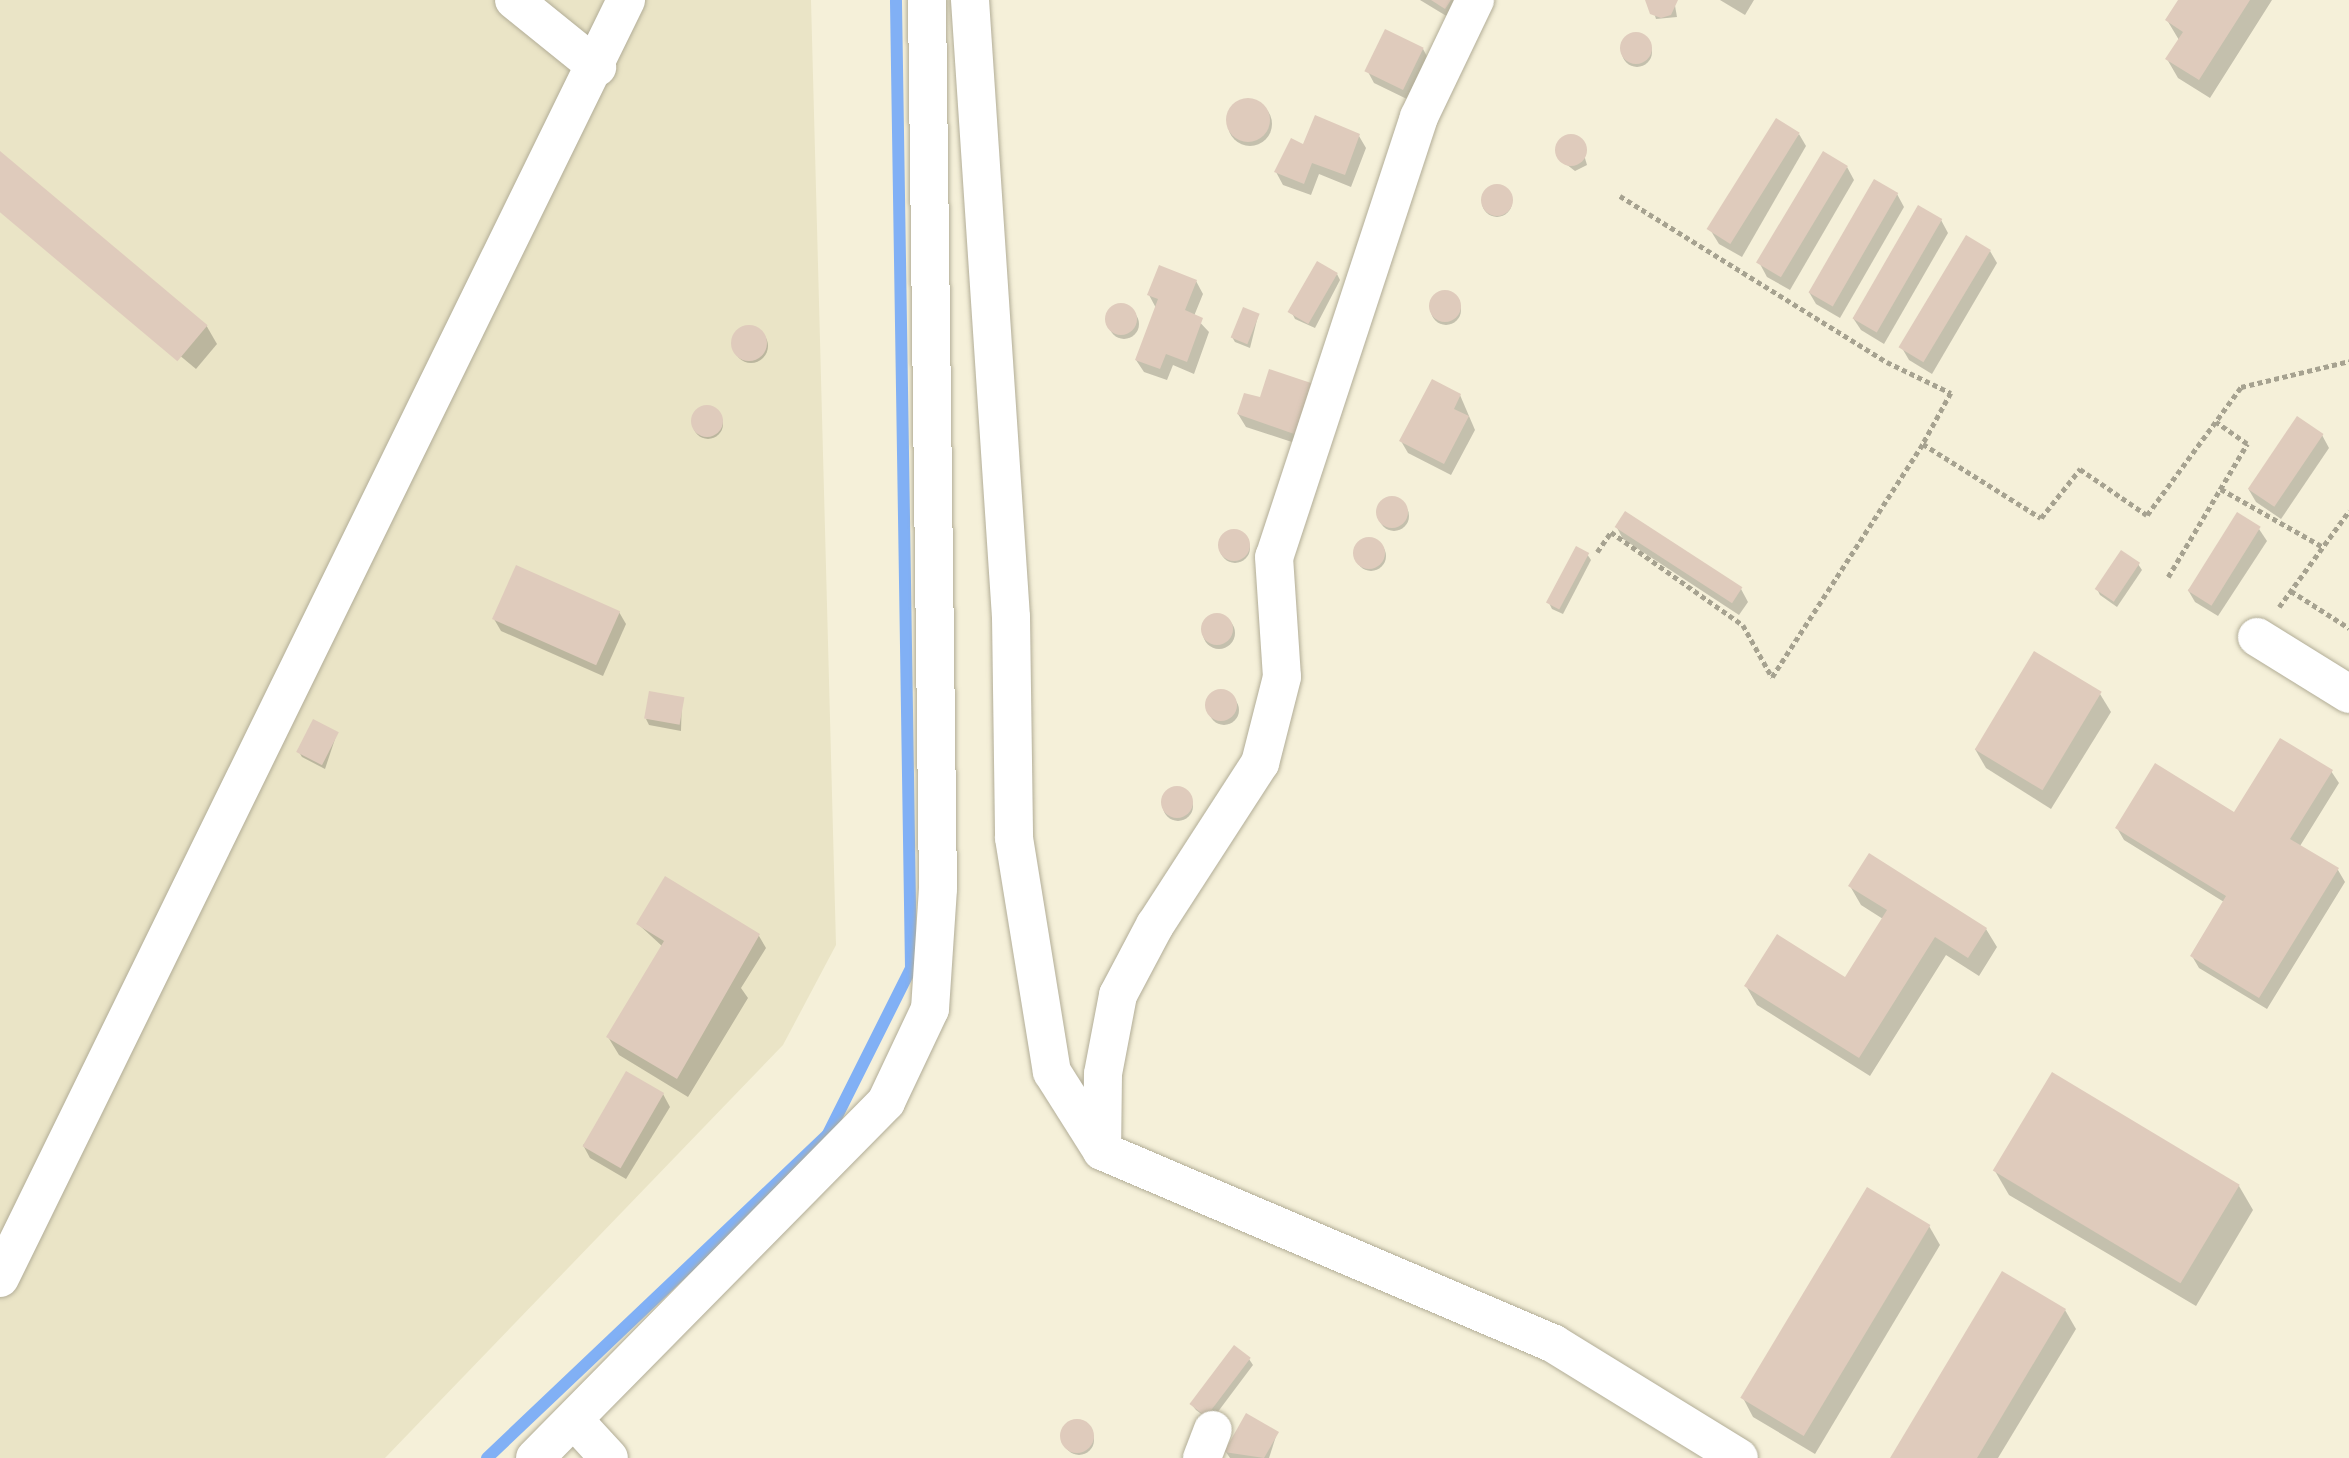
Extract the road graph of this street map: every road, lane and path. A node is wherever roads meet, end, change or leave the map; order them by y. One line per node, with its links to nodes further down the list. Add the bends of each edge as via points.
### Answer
1 (514, 0): 6 (street)
2 (626, 0): 6 (street)
3 (927, 0): 22 (street, via 939,889 930,1009 886,1102)
4 (970, 0): 20 (street, via 1011,617 1014,838 1052,1072)
5 (1475, 0): 20 (street, via 1419,117 1275,557 1282,677 1260,763 1154,925 1118,995 1103,1074)
6 (597, 68): 21 (street)
7 (1620, 196): 10 (path, via 1887,362 1951,393)
8 (2349, 361): 9 (path, via 2241,387)
9 (2216, 422): 10 (path, via 2147,515 2080,469 2041,518); 11 (path, via 2248,444)
10 (1923, 444): 14 (path, via 1772,677 1743,625 1611,532)
11 (2221, 489): 13 (path); 15 (path)
12 (2349, 512): 13 (path)
13 (2323, 547): 16 (path)
14 (1597, 552)
15 (2168, 577)
16 (2291, 591): 17 (path); 18 (path)
17 (2349, 628)
18 (2257, 637): 19 (street)
19 (2349, 694)
20 (1102, 1151): 25 (street, via 1554,1344)
21 (0, 1278)
22 (575, 1421): 23 (street); 24 (street)
23 (535, 1458)
24 (609, 1458)
25 (1739, 1458)

